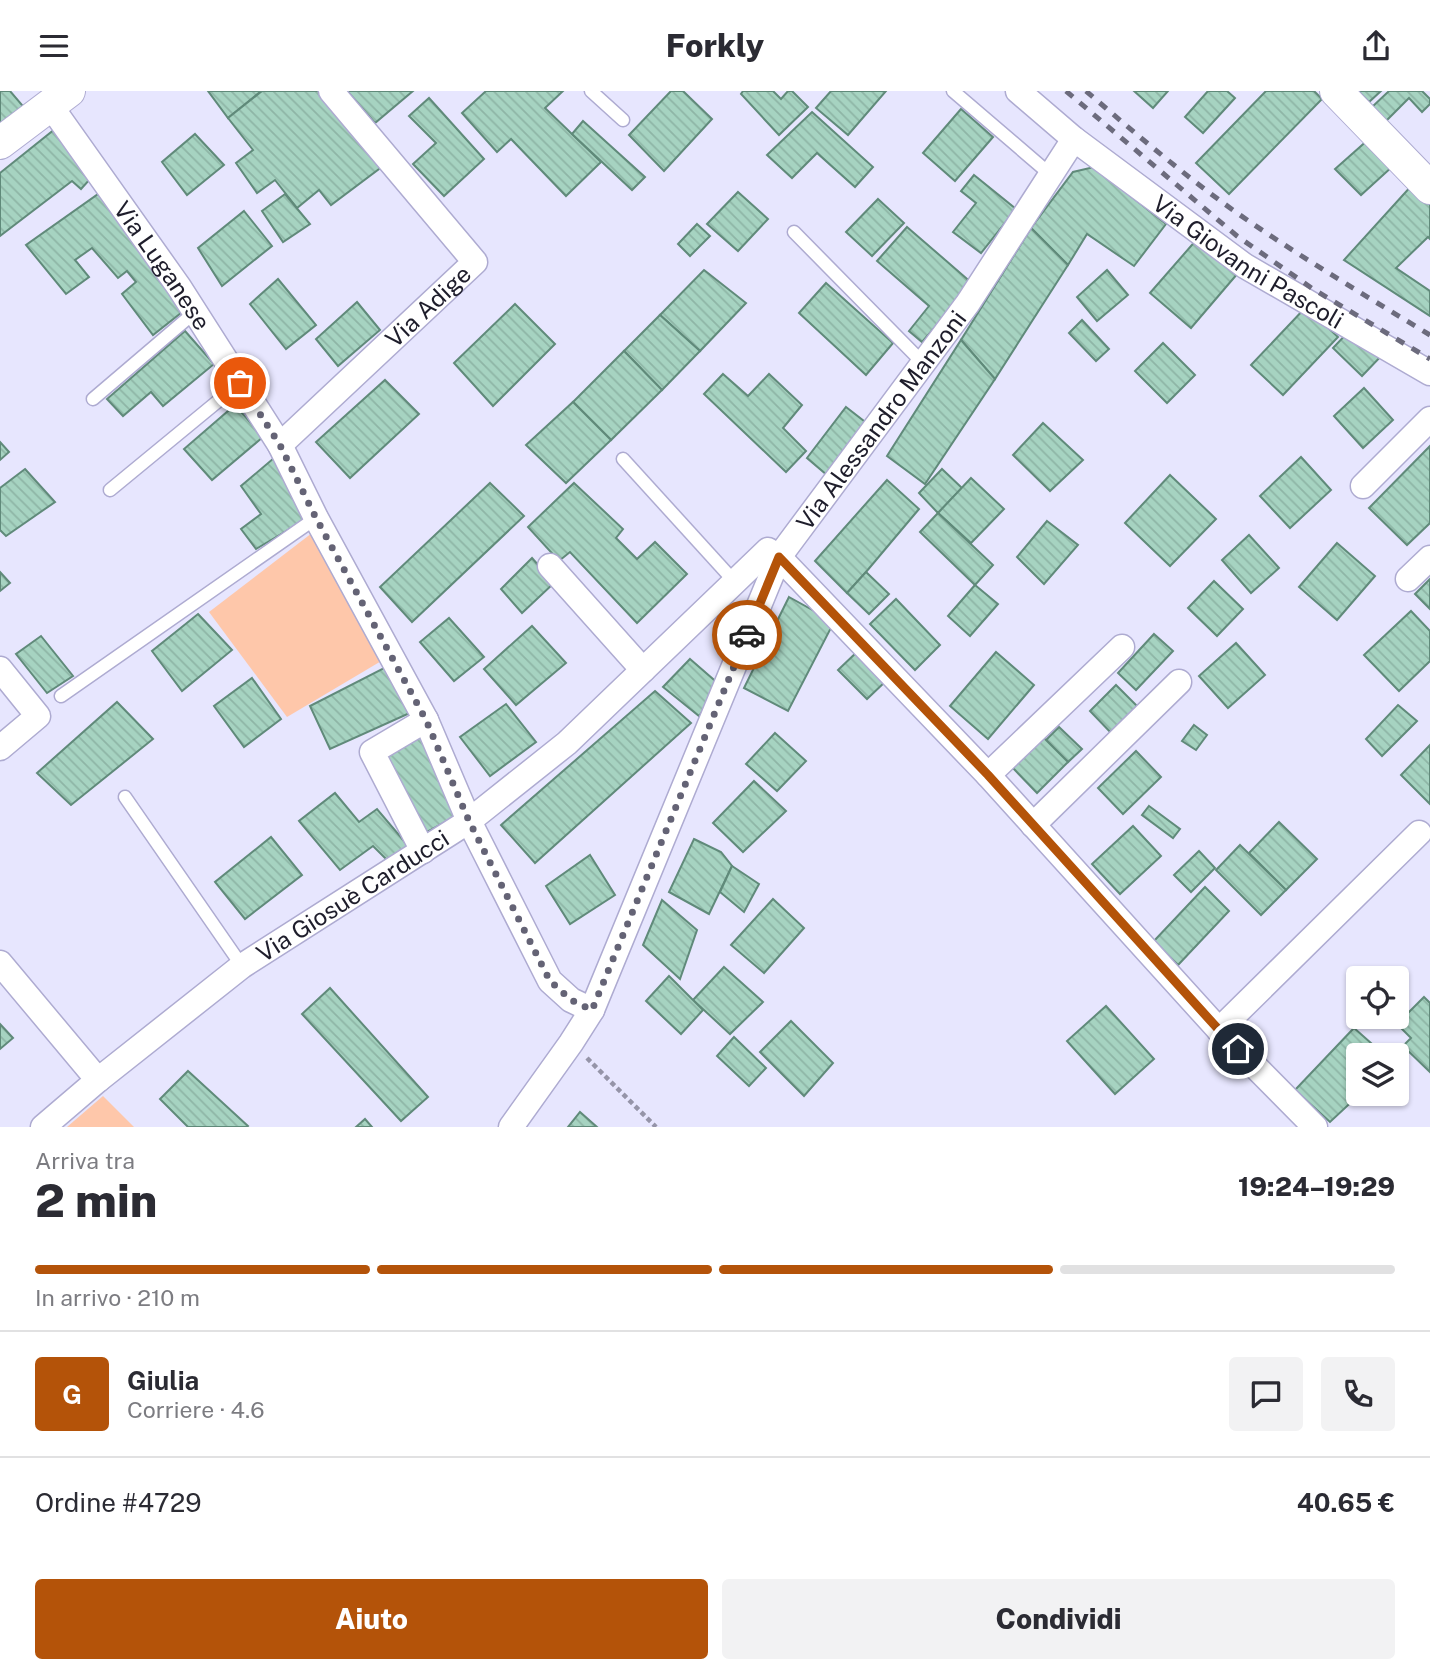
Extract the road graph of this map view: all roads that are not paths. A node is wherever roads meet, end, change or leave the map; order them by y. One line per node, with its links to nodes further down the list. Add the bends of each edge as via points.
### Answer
1 (331, 91): 19 (street, Via Adige, via 475,262)
2 (591, 91): 7 (lane)
3 (953, 91): 10 (lane)
4 (1017, 91): 8 (street, Via Giovanni Pascoli)
5 (1336, 91): 11 (street)
6 (60, 98): 9 (street); 13 (street, Via Luganese)
7 (623, 120)
8 (1074, 139): 10 (street, Via Alessandro Manzoni); 15 (street, Via Giovanni Pascoli, via 1245,266)
9 (0, 143)
10 (1051, 174): 14 (street, Via Alessandro Manzoni)
11 (1430, 188)
12 (794, 232): 14 (lane)
13 (195, 312): 16 (street, Via Luganese); 17 (lane)
14 (924, 363): 24 (street, Via Alessandro Manzoni)
15 (1430, 373)
16 (240, 383): 19 (street, Via Luganese); 22 (lane)
17 (93, 399)
18 (1430, 419): 21 (street)
19 (280, 445): 23 (street, Via Luganese)
20 (622, 459): 28 (lane)
21 (1363, 486)
22 (110, 490)
23 (316, 518): 33 (lane); 34 (street, Via Luganese)
24 (779, 557): 28 (street, Via Giosuè Carducci, via 768,550); 36 (street); 44 (street, Via Alessandro Manzoni)
25 (1430, 558): 27 (street)
26 (550, 566): 31 (street)
27 (1408, 579)
28 (734, 581): 31 (street, Via Giosuè Carducci)
29 (1122, 647): 36 (street)
30 (0, 669): 35 (street, via 38,716)
31 (643, 670): 38 (street, Via Giosuè Carducci, via 567,743)
32 (1179, 682): 39 (street)
33 (61, 696)
34 (426, 720): 38 (street, Via Luganese); 41 (street, via 372,752)
35 (0, 748)
36 (988, 775): 39 (street)
37 (125, 797): 43 (lane)
38 (469, 821): 41 (street, Via Giosuè Carducci); 44 (street, Via Luganese, via 550,981 571,1000)
39 (1033, 825): 45 (street)
40 (1419, 833): 45 (street)
41 (423, 851): 43 (street, Via Giosuè Carducci)
42 (0, 963): 46 (street)
43 (242, 966): 46 (street, Via Giosuè Carducci)
44 (592, 1010): 48 (street, Via Alessandro Manzoni)
45 (1219, 1030): 49 (street)
46 (98, 1080): 47 (street, Via Giosuè Carducci)
47 (43, 1127)
48 (511, 1127)
49 (1315, 1127)

